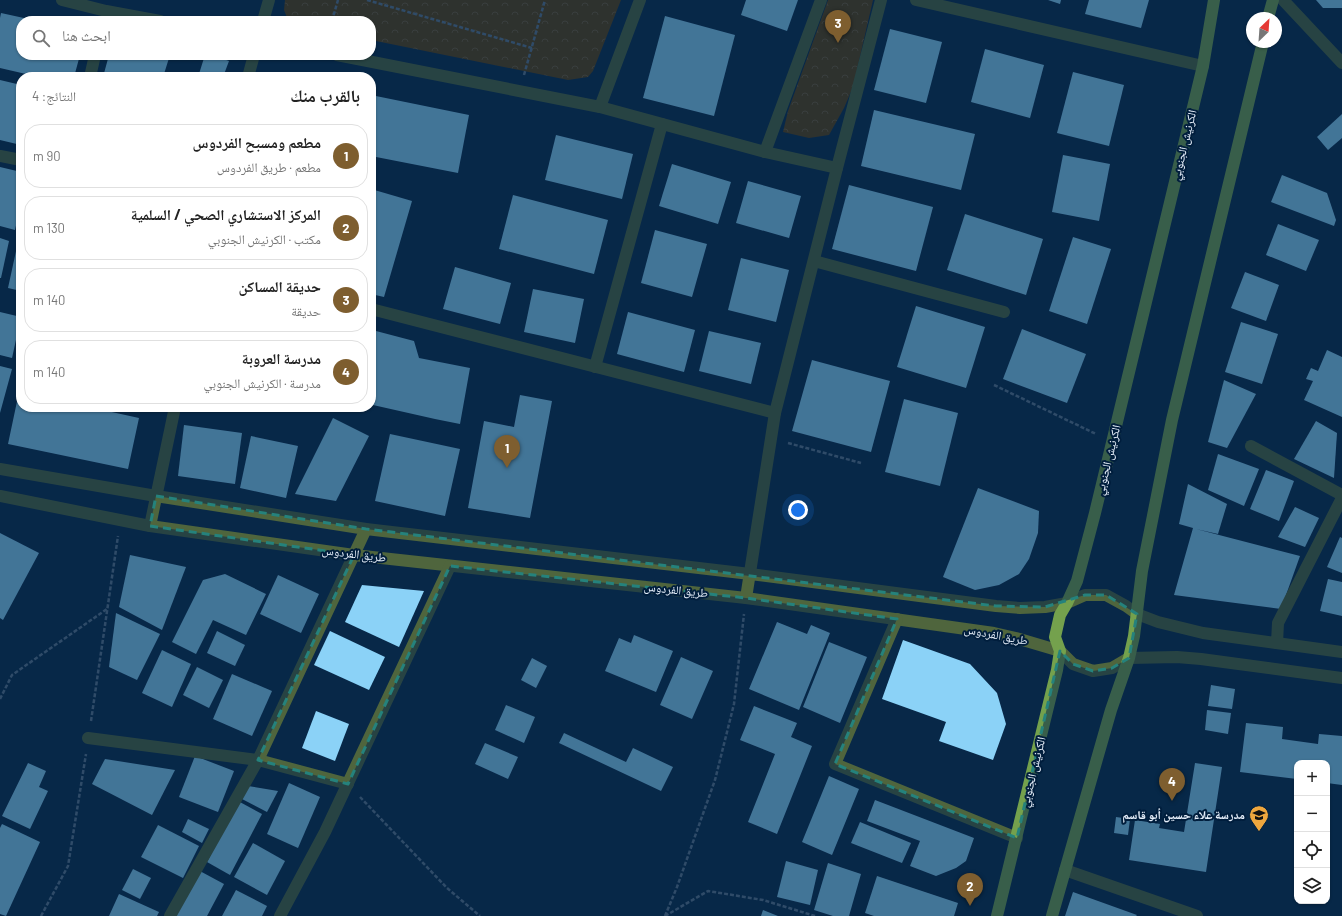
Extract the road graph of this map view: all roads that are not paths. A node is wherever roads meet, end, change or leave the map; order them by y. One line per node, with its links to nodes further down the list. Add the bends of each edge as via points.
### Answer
1 (62, 0): 11 (street)
2 (269, 0): 12 (street)
3 (640, 0): 21 (street)
4 (821, 0): 23 (street)
5 (881, 0): 26 (street)
6 (916, 0): 18 (street)
7 (1214, 0): 18 (main road, الكرنيش الجنوبي)
8 (1273, 0): 10 (main road)
9 (1283, 0): 17 (street)
10 (1270, 12)
11 (104, 16)
12 (264, 16)
13 (1262, 48): 46 (main road, via 1172,420 1142,571)
14 (94, 60): 19 (street)
15 (253, 60): 20 (street)
16 (362, 60): 21 (street)
17 (1342, 63)
18 (1203, 66): 45 (main road, الكرنيش الجنوبي, via 1085,552 1077,581)
19 (91, 72)
20 (249, 72)
21 (600, 107): 22 (street)
22 (662, 124): 23 (street); 30 (street)
23 (765, 152): 26 (street)
24 (0, 156): 25 (street)
25 (16, 159)
26 (837, 168): 27 (street)
27 (814, 261): 29 (street); 32 (street)
28 (376, 309): 30 (street)
29 (1004, 312)
30 (595, 367): 32 (street)
31 (174, 412): 37 (street)
32 (776, 414): 43 (street)
33 (1251, 446): 35 (street)
34 (0, 469): 37 (street, طريق الفردوس)
35 (1342, 494)
36 (0, 496): 39 (street, طريق الفردوس)
37 (156, 496): 39 (street); 40 (street, طريق الفردوس)
38 (1342, 498): 48 (street, via 1278,623)
39 (150, 526): 41 (street, طريق الفردوس)
40 (366, 529): 41 (street); 43 (street, طريق الفردوس)
41 (354, 555): 42 (street, طريق الفردوس); 54 (street)
42 (450, 566): 44 (street, طريق الفردوس); 55 (street)
43 (750, 574): 44 (street); 45 (street, طريق الفردوس, via 996,606 1045,608)
44 (746, 598): 47 (street, طريق الفردوس)
45 (1067, 603): 46 (street, طريق الفردوس, via 1085,594 1106,595); 49 (main road, الكرنيش الجنوبي, via 1060,615 1055,637)
46 (1137, 614): 48 (street, طريق الفردوس, via 1203,633); 51 (main road)
47 (897, 619): 49 (street, طريق الفردوس, via 994,633); 56 (street, via 835,764)
48 (1277, 643): 50 (street, طريق الفردوس)
49 (1060, 651): 51 (street, طريق الفردوس, via 1073,664 1093,671 1112,668); 56 (main road, الكرنيش الجنوبي)
50 (1342, 652)
51 (1129, 658): 52 (street, طريق الفردوس, via 1201,659); 57 (main road)
52 (1342, 678)
53 (88, 738): 54 (street)
54 (258, 760): 55 (street); 58 (street)
55 (348, 784): 59 (street)
56 (1016, 838): 60 (main road, الكرنيش الجنوبي)
57 (1065, 870): 61 (main road); 62 (street)
58 (170, 916)
59 (280, 916)
60 (997, 916)
61 (1052, 916)
62 (1197, 916)

